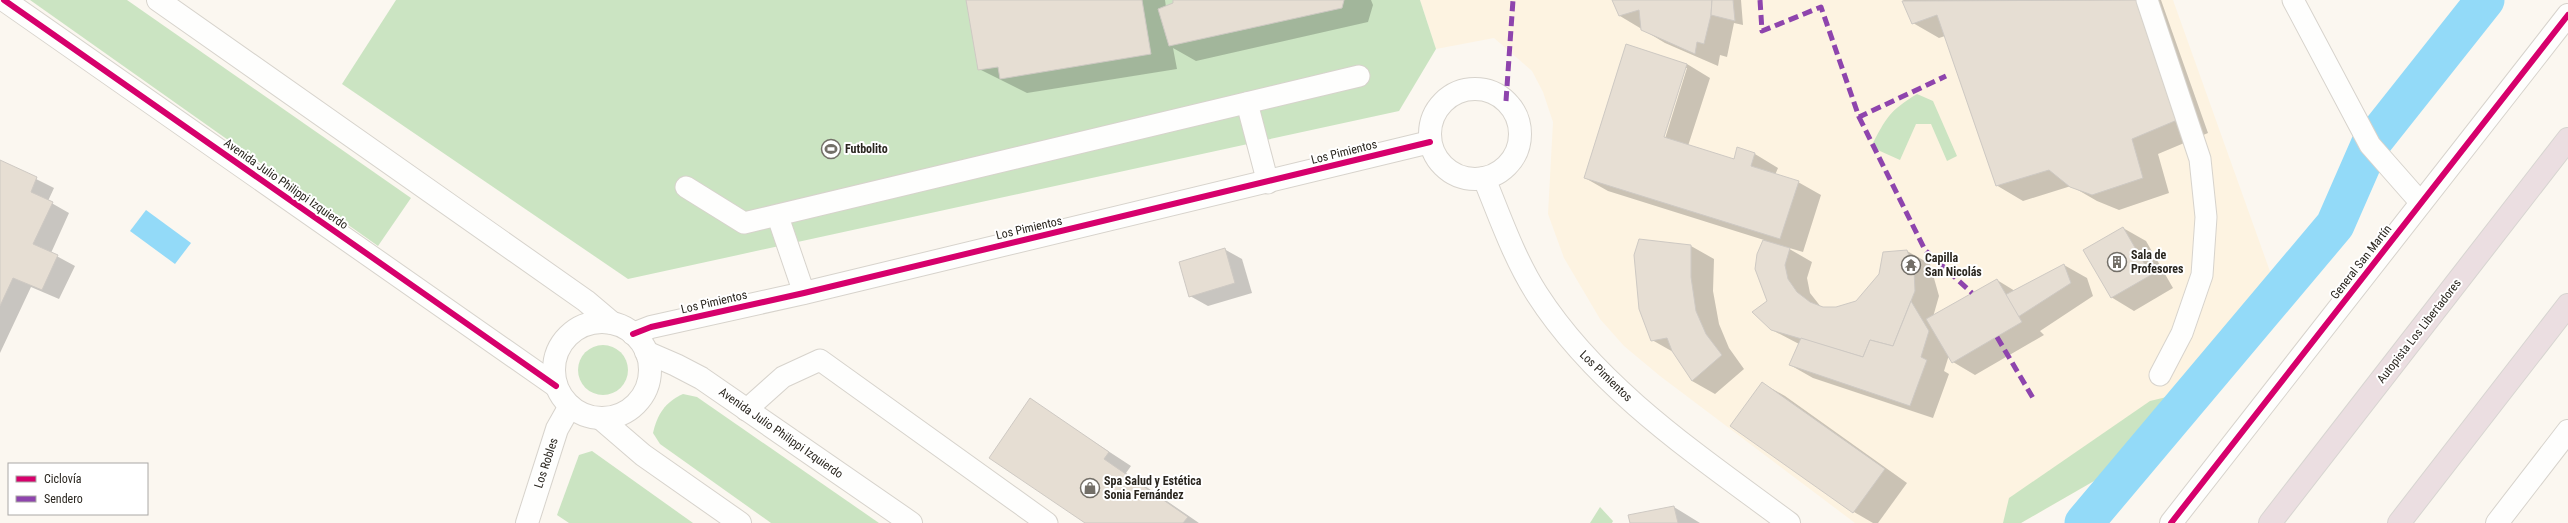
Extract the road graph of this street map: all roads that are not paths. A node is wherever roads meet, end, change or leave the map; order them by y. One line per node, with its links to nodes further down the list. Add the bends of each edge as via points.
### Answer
1 (4, 0): 21 (street, Avenida Julio Philippi Izquierdo)
2 (158, 0): 17 (street, via 586,300)
3 (2147, 0): 20 (lane, via 2200,159 2206,217 2202,275 2182,333)
4 (2293, 0): 13 (lane, via 2370,145)
5 (2568, 16): 13 (street, General San Martín)
6 (1359, 76): 7 (lane)
7 (1247, 103): 11 (lane); 14 (lane)
8 (2568, 139): 32 (highway, Autopista Los Libertadores)
9 (1430, 142): 10 (street, via 1444,167 1456,175 1470,179); 10 (street, via 1430,126 1436,111 1446,99 1460,91 1476,89 1492,92 1506,101 1515,112 1520,126 1516,154 1497,174); 11 (street, Los Pimientos)
10 (1484, 178): 30 (street, Los Pimientos, via 1513,250 1536,293 1585,357 1644,411)
11 (1268, 183): 15 (street, Los Pimientos)
12 (686, 187): 14 (lane, via 744,223)
13 (2421, 203): 31 (street, General San Martín)
14 (778, 217): 15 (lane)
15 (804, 293): 18 (street, Los Pimientos, via 650,327)
16 (2568, 305): 33 (highway)
17 (612, 323): 18 (street); 21 (street, via 590,324 570,334 562,343 554,363)
18 (633, 334): 19 (street)
19 (646, 352): 23 (street, Avenida Julio Philippi Izquierdo, via 701,378); 24 (street, via 649,376 640,398 623,413)
20 (2160, 375)
21 (556, 386): 22 (street)
22 (570, 406): 24 (street, via 589,416); 26 (street, Los Robles, via 555,435)
23 (746, 410): 28 (street, Avenida Julio Philippi Izquierdo); 29 (lane, via 783,377 820,360)
24 (600, 418): 27 (street, via 643,455)
25 (2568, 431): 34 (street)
26 (528, 523)
27 (740, 523)
28 (911, 523)
29 (1047, 523)
30 (1788, 523)
31 (2171, 523)
32 (2270, 523)
33 (2399, 523)
34 (2497, 523)

